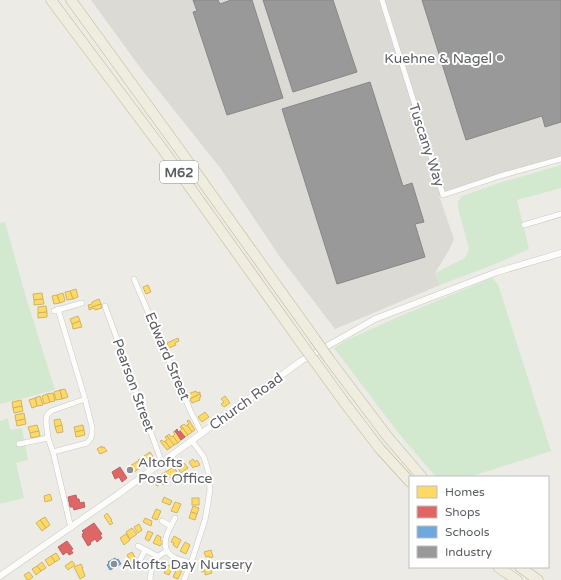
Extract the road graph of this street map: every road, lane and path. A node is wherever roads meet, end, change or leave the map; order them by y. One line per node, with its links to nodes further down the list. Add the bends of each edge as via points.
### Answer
1 (51, 0): 19 (highway, M62, bridge, via 164,151 344,402 380,449)
2 (71, 0): 18 (highway, M62, bridge, via 329,359 387,436)
3 (382, 0): 4 (street, Tuscany Way, via 443,195)
4 (561, 159)
5 (561, 214): 6 (street)
6 (524, 225)
7 (561, 252): 12 (street, Church Road, via 497,272 375,319 301,361)
8 (134, 279): 12 (street, Edward Street)
9 (82, 303): 11 (street, via 56,310)
10 (106, 306): 17 (street, Pearson Street)
11 (85, 399): 13 (street, via 51,411 47,415); 16 (street, via 92,427 91,438 87,443)
12 (202, 434): 14 (street, Church Road)
13 (48, 438): 15 (street); 16 (street)
14 (192, 441): 17 (street, Church Road); 29 (street, via 204,456 210,489 205,520)
15 (20, 444)
16 (53, 452): 23 (street)
17 (162, 463): 23 (street, Church Road)
18 (421, 476)
19 (409, 481)
20 (175, 518): 22 (street)
21 (162, 521): 22 (street)
22 (171, 526): 26 (street, via 166,539)
23 (70, 528): 32 (street, Church Road)
24 (138, 546): 25 (street)
25 (145, 550): 27 (street); 28 (street)
26 (167, 551): 27 (street); 29 (street, via 172,556)
27 (157, 556): 33 (street)
28 (140, 560)
29 (191, 563): 34 (street)
30 (499, 568): 35 (highway)
31 (521, 568): 36 (highway)
32 (0, 576)
33 (150, 580)
34 (184, 580)
35 (517, 580)
36 (538, 580)

